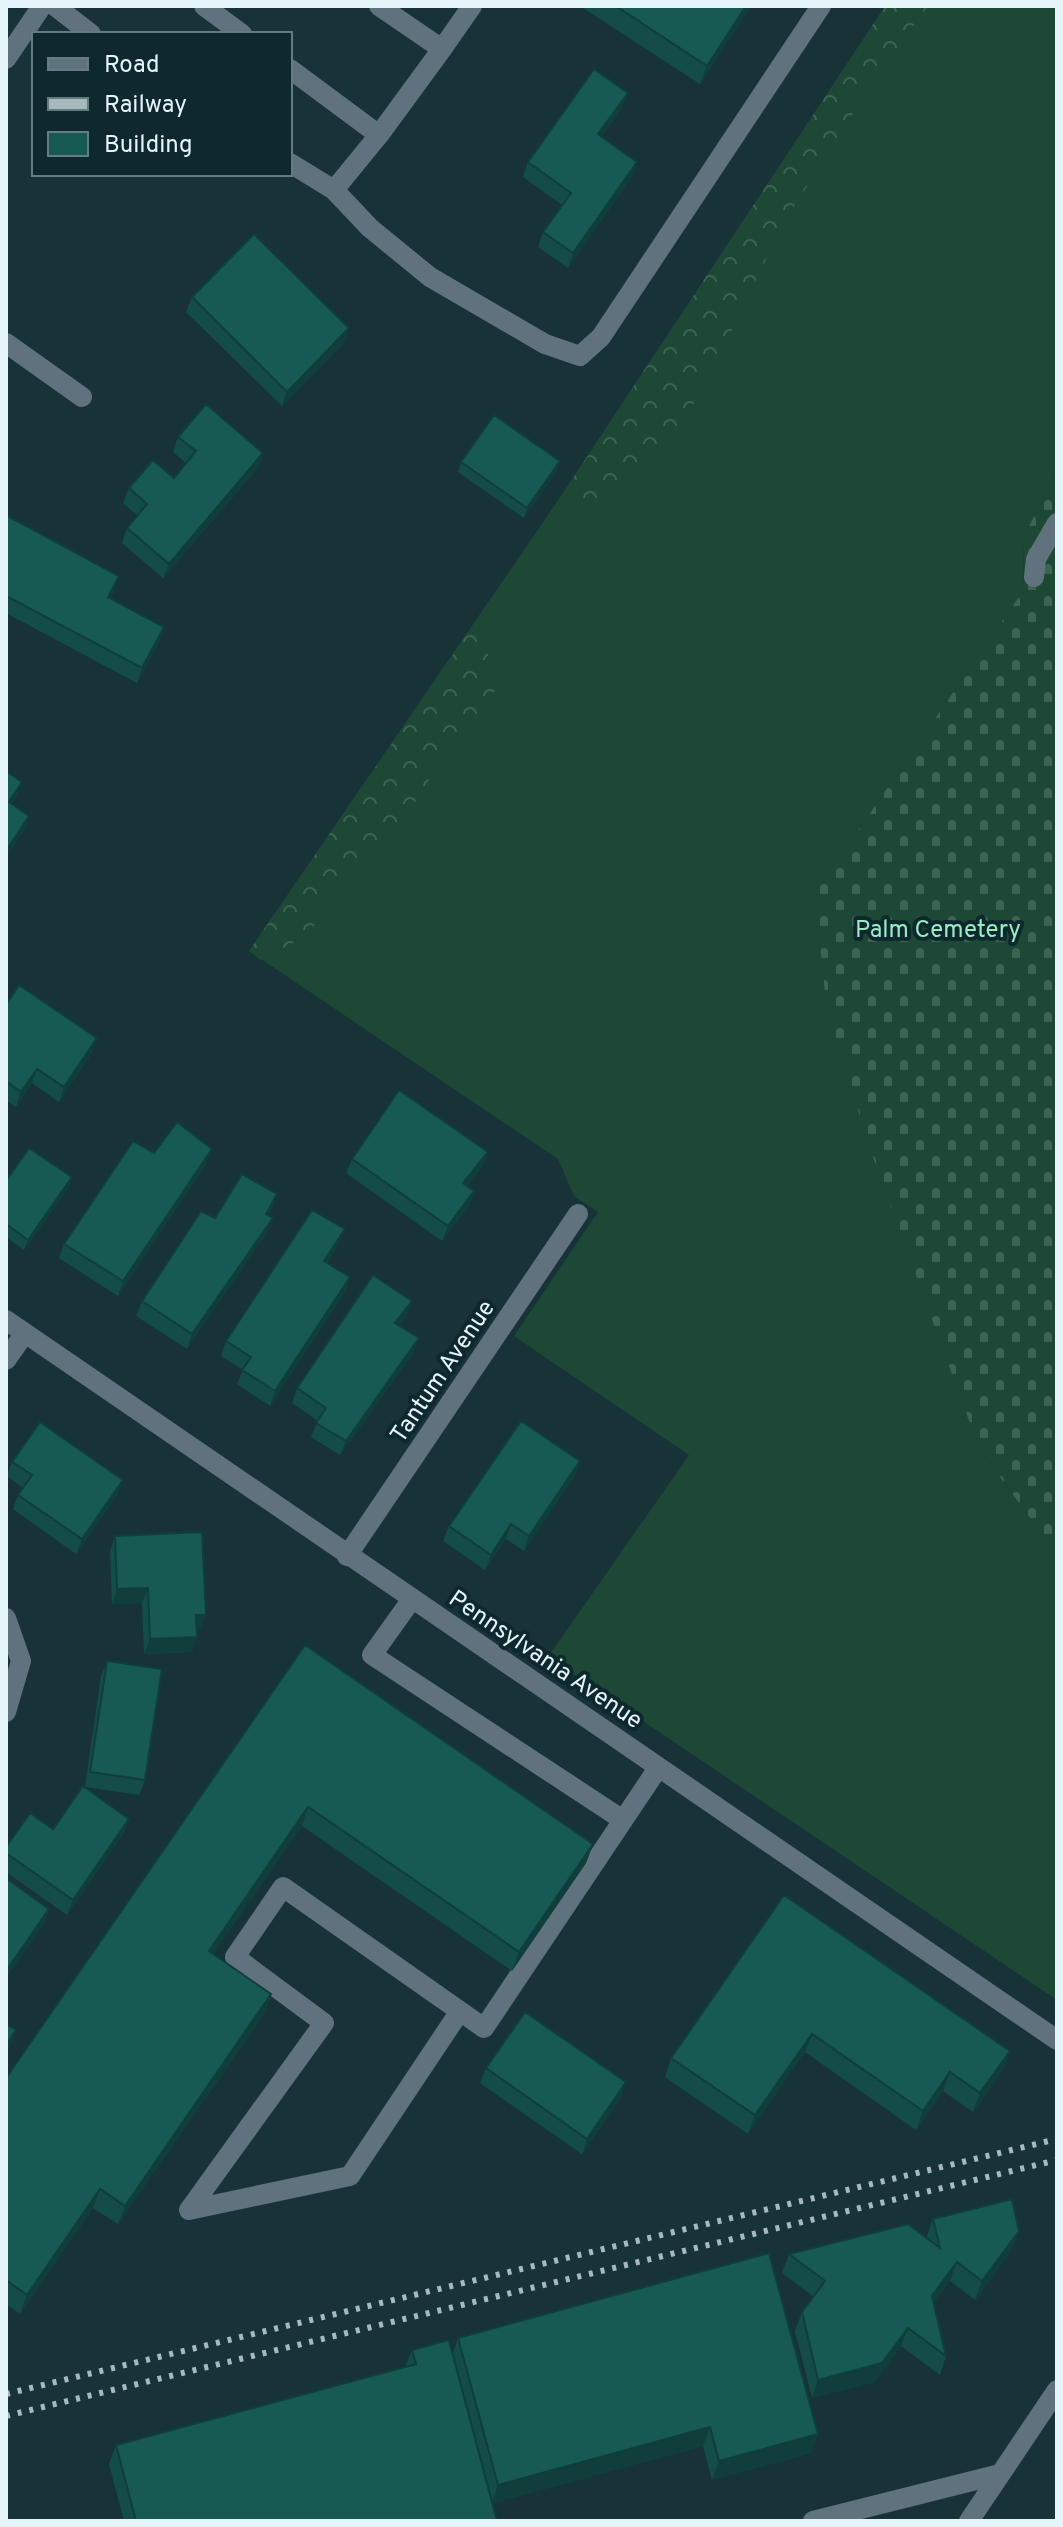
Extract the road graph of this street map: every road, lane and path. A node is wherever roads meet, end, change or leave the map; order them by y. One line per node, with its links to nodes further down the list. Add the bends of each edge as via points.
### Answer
1 (42, 6): 10 (street)
2 (55, 6): 7 (street)
3 (204, 6): 8 (street)
4 (379, 6): 9 (street)
5 (472, 6): 9 (street)
6 (821, 6): 14 (street, via 601,337 580,356 545,344 430,277)
7 (88, 32)
8 (239, 32)
9 (442, 49): 12 (street)
10 (6, 59)
11 (292, 70): 12 (street)
12 (379, 135): 14 (street)
13 (292, 164): 14 (street)
14 (334, 190)
15 (6, 343): 16 (street)
16 (82, 397)
17 (1057, 523): 18 (street, via 1036,559)
18 (1034, 577)
19 (578, 1214): 23 (street, Tantum Avenue)
20 (6, 1320): 21 (street, Pennsylvania Avenue)
21 (25, 1333): 22 (street); 23 (street, Pennsylvania Avenue)
22 (6, 1360)
23 (347, 1556): 24 (street, Pennsylvania Avenue)
24 (412, 1599): 27 (street, Pennsylvania Avenue); 28 (street, via 372,1655)
25 (6, 1618): 26 (street, via 21,1661)
26 (6, 1712)
27 (658, 1768): 28 (street); 30 (street, Pennsylvania Avenue)
28 (623, 1820): 29 (street, via 484,2028)
29 (460, 2011): 29 (street, via 350,2176 189,2210 324,2023 235,1957 283,1887)
30 (1057, 2040)
31 (1057, 2390): 32 (street)
32 (1000, 2474): 33 (street); 34 (street)
33 (813, 2521)
34 (969, 2521)

